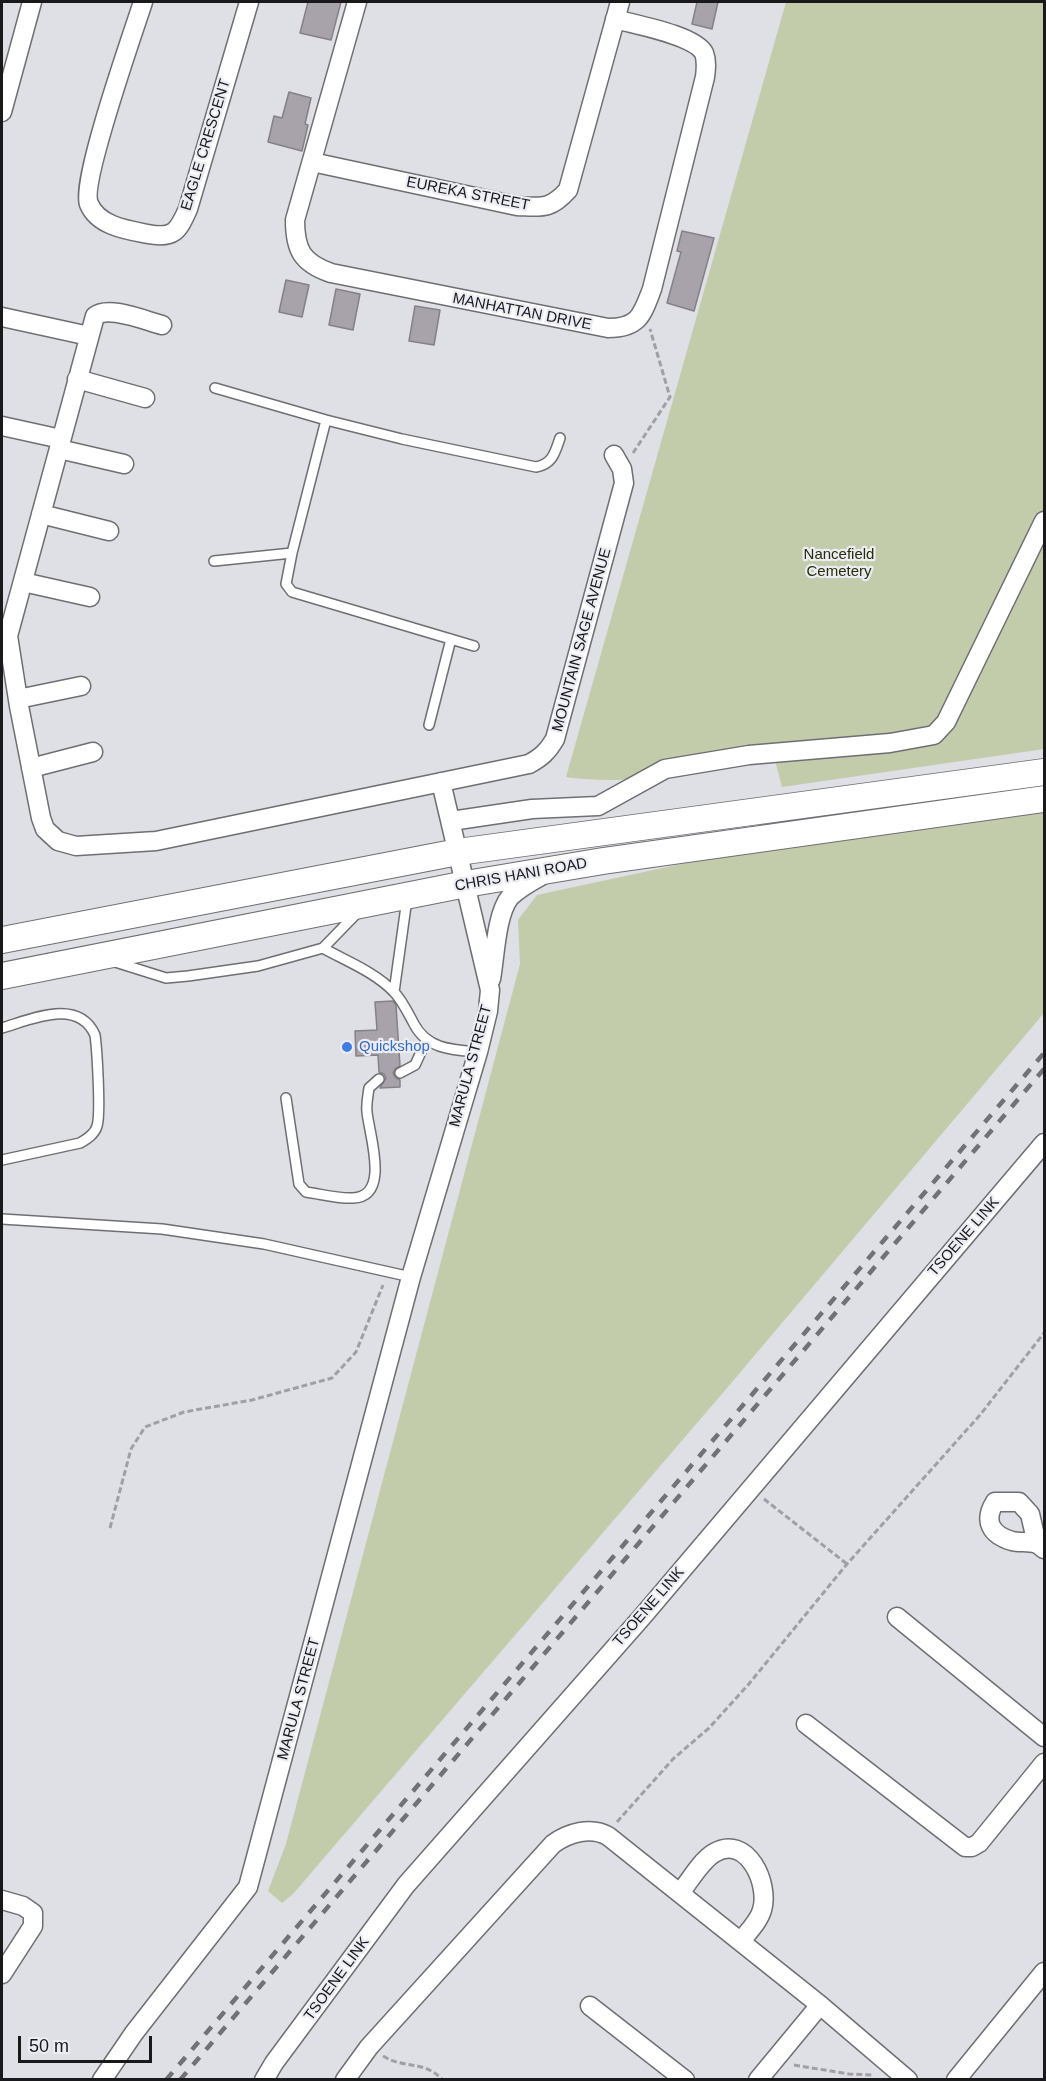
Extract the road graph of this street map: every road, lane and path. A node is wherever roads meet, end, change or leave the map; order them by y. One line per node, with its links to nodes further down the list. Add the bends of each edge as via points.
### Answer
1 (32, 2): 6 (street)
2 (143, 2): 3 (street, EAGLE CRESCENT, via 93,160 88,203 105,223 159,236 179,228 188,208)
3 (249, 2)
4 (357, 2): 7 (street, MANHATTAN DRIVE)
5 (618, 10): 7 (street, EUREKA STREET, via 568,190 557,202 543,207 517,206); 8 (street, via 690,41 703,52 706,61 655,280)
6 (2, 112)
7 (312, 162): 8 (street, MANHATTAN DRIVE, via 295,220 295,239 313,267 609,328 625,328)
8 (644, 310): 19 (path, via 670,397)
9 (2, 317): 11 (street)
10 (162, 325): 11 (street, via 101,312 95,316)
11 (89, 336): 12 (street)
12 (77, 379): 14 (street); 18 (street)
13 (215, 388): 15 (lane)
14 (146, 398)
15 (326, 420): 17 (lane, via 536,467 552,460); 24 (lane)
16 (2, 426): 18 (street)
17 (560, 438)
18 (60, 444): 20 (street); 21 (street)
19 (618, 462): 37 (street, MOUNTAIN SAGE AVENUE, via 624,483 555,739 542,757 529,764)
20 (124, 464)
21 (41, 514): 23 (street); 26 (street)
22 (1044, 521): 39 (street, via 946,722 934,735 890,743 749,755 665,769 598,806 532,808)
23 (109, 531)
24 (292, 553): 25 (lane); 29 (lane, via 286,584 292,592)
25 (214, 561)
26 (23, 582): 27 (street); 28 (street)
27 (90, 597)
28 (5, 636): 32 (street)
29 (452, 639): 30 (lane); 33 (lane)
30 (474, 646)
31 (81, 686): 32 (street)
32 (18, 699): 35 (street)
33 (429, 725)
34 (93, 752): 35 (street)
35 (31, 768): 37 (street, MOUNTAIN SAGE AVENUE, via 41,818 51,837 76,846 156,842)
36 (1044, 772): 40 (main road, CHRIS HANI ROAD)
37 (441, 782): 39 (street)
38 (1044, 799): 41 (main road, CHRIS HANI ROAD)
39 (451, 821): 40 (street)
40 (458, 852): 42 (street, MARULA STREET); 45 (main road, CHRIS HANI ROAD)
41 (550, 870): 42 (main road, CHRIS HANI ROAD); 49 (street, via 520,888 506,905)
42 (466, 884): 43 (main road, CHRIS HANI ROAD); 49 (street, MARULA STREET)
43 (408, 897): 44 (main road, CHRIS HANI ROAD); 50 (lane)
44 (365, 905): 46 (lane); 47 (main road, CHRIS HANI ROAD)
45 (2, 940)
46 (323, 948): 47 (lane, via 258,966 166,978); 50 (lane, via 368,972)
47 (102, 957): 48 (main road, CHRIS HANI ROAD)
48 (2, 976)
49 (490, 990): 53 (street, MARULA STREET)
50 (394, 992): 52 (lane)
51 (2, 1028): 58 (lane, via 55,1014 84,1020 95,1035 98,1098 98,1123 87,1139)
52 (426, 1041): 53 (lane, via 447,1049); 54 (lane, via 415,1065)
53 (478, 1052): 61 (street, MARULA STREET)
54 (400, 1073)
55 (379, 1079): 56 (lane, via 369,1088 367,1110 375,1180 370,1190 354,1198 306,1192 299,1184)
56 (286, 1098)
57 (1044, 1143): 63 (street, TSOENE LINK)
58 (2, 1160)
59 (2, 1219): 60 (lane, via 162,1229)
60 (388, 1271): 61 (lane); 64 (path, via 356,1352 332,1378 252,1400 184,1412 145,1427 131,1449)
61 (411, 1277): 81 (street, MARULA STREET, via 248,1887)
62 (1044, 1333): 65 (path, via 980,1415)
63 (751, 1488): 65 (path); 82 (street, TSOENE LINK, via 406,1885)
64 (111, 1528)
65 (847, 1564): 70 (path, via 748,1685 709,1728 673,1759)
66 (897, 1617): 68 (street)
67 (806, 1724): 69 (street, via 966,1847 979,1843)
68 (1044, 1737)
69 (1044, 1763)
70 (606, 1834): 71 (street); 78 (street, via 583,1832 553,1845)
71 (681, 1892): 73 (street); 73 (street, via 717,1851 735,1850 748,1857 760,1876 764,1902 760,1915)
72 (2, 1900): 75 (street, via 23,1906 33,1914 33,1926)
73 (741, 1941): 76 (street)
74 (1044, 1972): 87 (street)
75 (2, 1974)
76 (820, 2005): 79 (street); 80 (street)
77 (590, 2006): 85 (street)
78 (369, 2047): 83 (street); 84 (path, via 390,2060 426,2066)
79 (773, 2061): 80 (path, via 849,2074); 86 (street)
80 (905, 2077)
81 (102, 2079)
82 (264, 2079)
83 (345, 2079)
84 (443, 2079)
85 (685, 2079)
86 (758, 2079)
87 (956, 2079)

